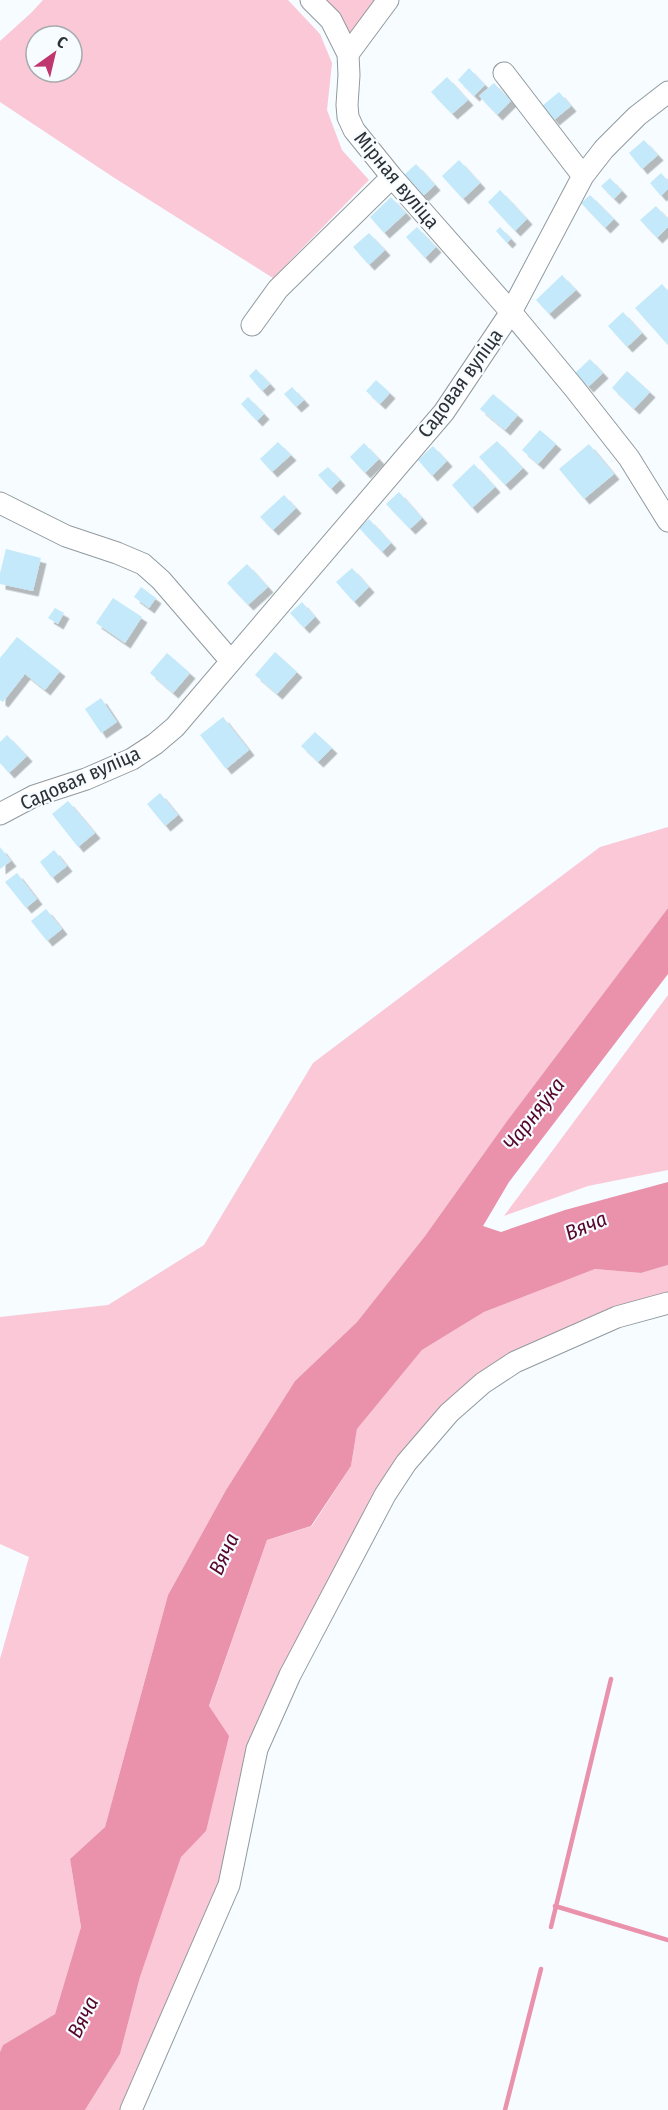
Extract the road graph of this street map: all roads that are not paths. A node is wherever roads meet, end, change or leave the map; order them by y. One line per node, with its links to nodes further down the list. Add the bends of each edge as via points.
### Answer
1 (311, 0): 3 (street, Мірная вуліца, via 331,20)
2 (388, 0): 3 (street)
3 (348, 54): 7 (street, Мірная вуліца, via 348,117 364,144)
4 (504, 73): 6 (street)
5 (668, 92): 6 (street, Садовая вуліца, via 637,116)
6 (583, 176): 8 (street, Садовая вуліца)
7 (392, 177): 8 (street, Мірная вуліца); 9 (street, via 278,289)
8 (511, 312): 11 (street, Мірная вуліца, via 629,458); 12 (street, Садовая вуліца, via 444,412)
9 (252, 325)
10 (0, 503): 12 (street, via 66,536 143,564)
11 (668, 521)
12 (230, 660): 13 (street, Садовая вуліца, via 175,727 155,744 132,759 34,796)
13 (0, 814)
14 (668, 1303): 15 (street, via 618,1317 515,1362 448,1413 406,1462 290,1675 257,1749 229,1885)
15 (131, 2110)

